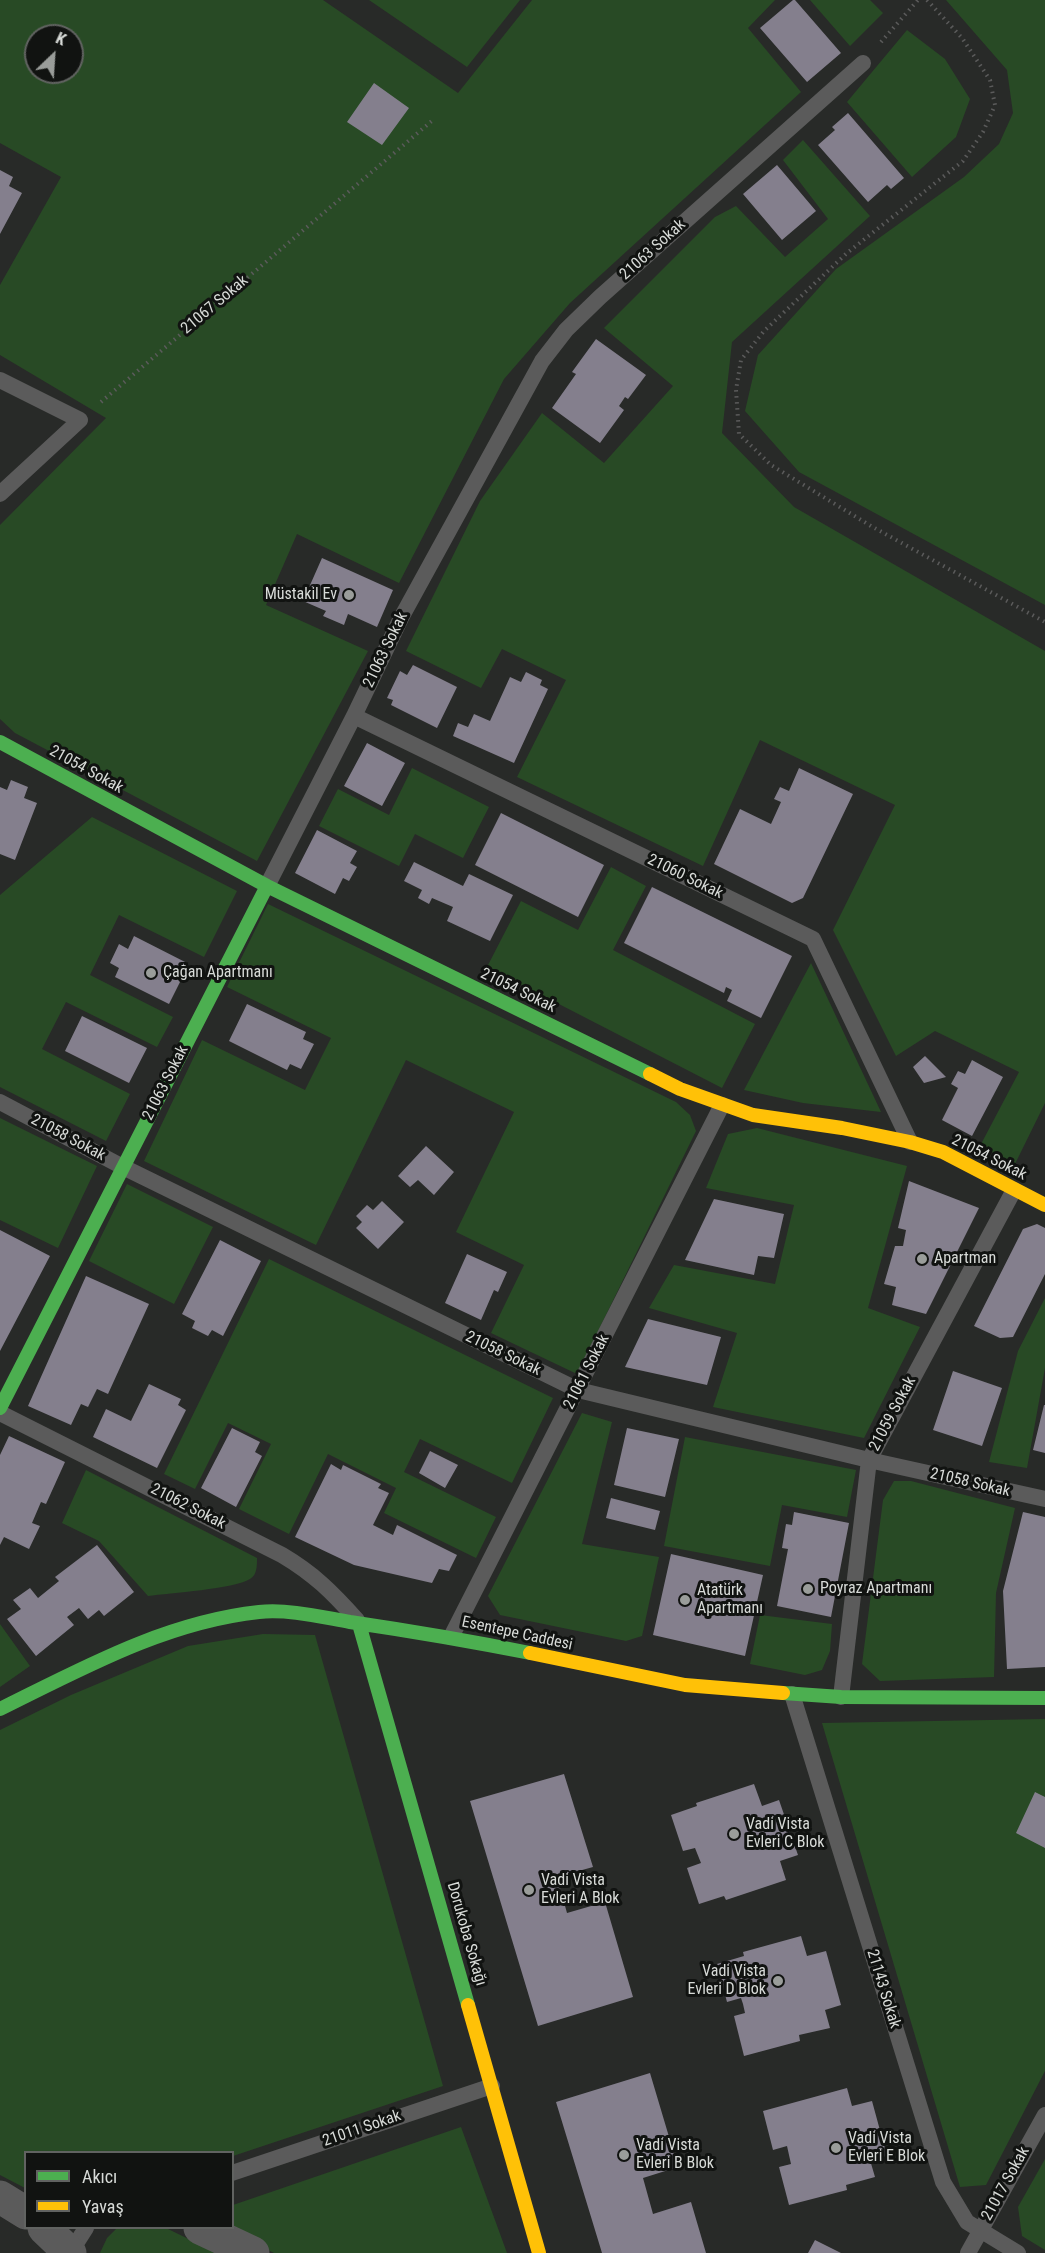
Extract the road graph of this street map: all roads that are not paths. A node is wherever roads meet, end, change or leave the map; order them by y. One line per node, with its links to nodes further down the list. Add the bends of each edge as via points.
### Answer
1 (863, 63): 4 (lane, 21063 Sokak, via 566,330 542,361 401,618)
2 (0, 380): 3 (lane, via 80,420)
3 (0, 494)
4 (354, 716): 6 (lane, 21063 Sokak); 9 (lane, 21060 Sokak, via 813,939)
5 (0, 742): 6 (street, 21054 Sokak)
6 (267, 886): 8 (street, 21054 Sokak, via 680,1089); 10 (street, 21063 Sokak)
7 (0, 1102): 10 (lane, 21058 Sokak)
8 (722, 1105): 9 (street, 21054 Sokak, via 753,1115); 13 (lane, 21061 Sokak)
9 (910, 1142): 11 (street, 21054 Sokak, via 943,1152)
10 (123, 1167): 13 (lane, 21058 Sokak); 14 (street, 21063 Sokak)
11 (1014, 1190): 12 (street, 21054 Sokak); 16 (lane, 21059 Sokak)
12 (1045, 1205)
13 (578, 1390): 16 (lane, 21058 Sokak); 19 (lane, 21061 Sokak)
14 (0, 1408)
15 (0, 1413): 18 (lane, 21062 Sokak, via 297,1564 332,1591)
16 (869, 1460): 17 (lane, 21058 Sokak); 21 (lane, 21059 Sokak)
17 (1045, 1499)
18 (359, 1624): 19 (street, Esentepe Caddesi); 23 (street, Esentepe Caddesi, via 261,1612 186,1626 114,1653); 24 (street, Dorukoba Sokağı)
19 (451, 1637): 20 (street, Esentepe Caddesi, via 685,1685)
20 (792, 1694): 21 (street, Esentepe Caddesi); 33 (lane, 21143 Sokak, via 943,2182 967,2222)
21 (841, 1697): 22 (street, Esentepe Caddesi)
22 (1045, 1698)
23 (0, 1709)
24 (492, 2086): 26 (lane, 21011 Sokak); 36 (street, Dorukoba Sokağı)
25 (1045, 2115): 33 (lane, 21017 Sokak)
26 (234, 2172)
27 (0, 2195): 28 (street); 29 (street)
28 (24, 2199)
29 (24, 2212)
30 (45, 2229): 34 (street)
31 (85, 2229): 34 (lane)
32 (202, 2229): 35 (street)
33 (980, 2232): 37 (lane, 21017 Sokak); 38 (lane, 21143 Sokak)
34 (70, 2253)
35 (253, 2253)
36 (539, 2253)
37 (968, 2253)
38 (1018, 2253)

